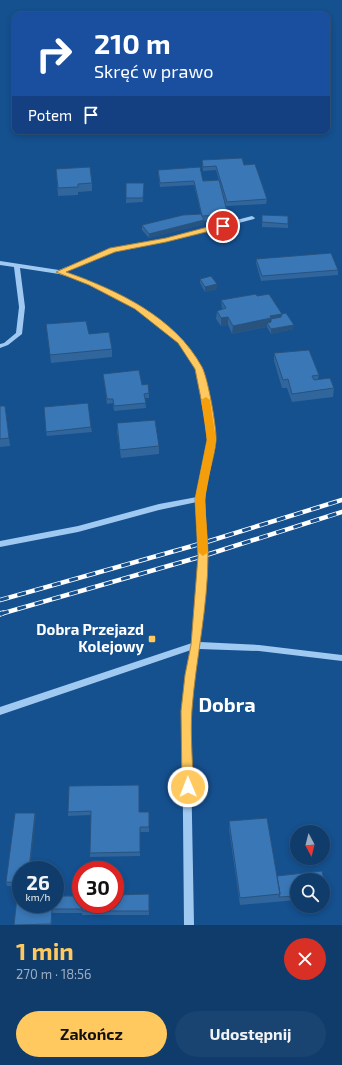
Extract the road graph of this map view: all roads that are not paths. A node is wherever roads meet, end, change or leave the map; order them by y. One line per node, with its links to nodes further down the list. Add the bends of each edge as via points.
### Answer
1 (252, 218): 4 (street, via 166,240 113,250)
2 (0, 264): 3 (street)
3 (16, 265): 4 (street); 5 (street, via 22,307 19,334)
4 (60, 272): 6 (street, via 106,290 138,308 181,341 199,368 212,440)
5 (0, 346)
6 (200, 499): 7 (street, via 159,507 78,529); 8 (street, via 203,556)
7 (0, 544)
8 (196, 645): 9 (street, via 259,648); 10 (street); 11 (street, via 186,711)
9 (342, 658)
10 (0, 711)
11 (189, 925)

